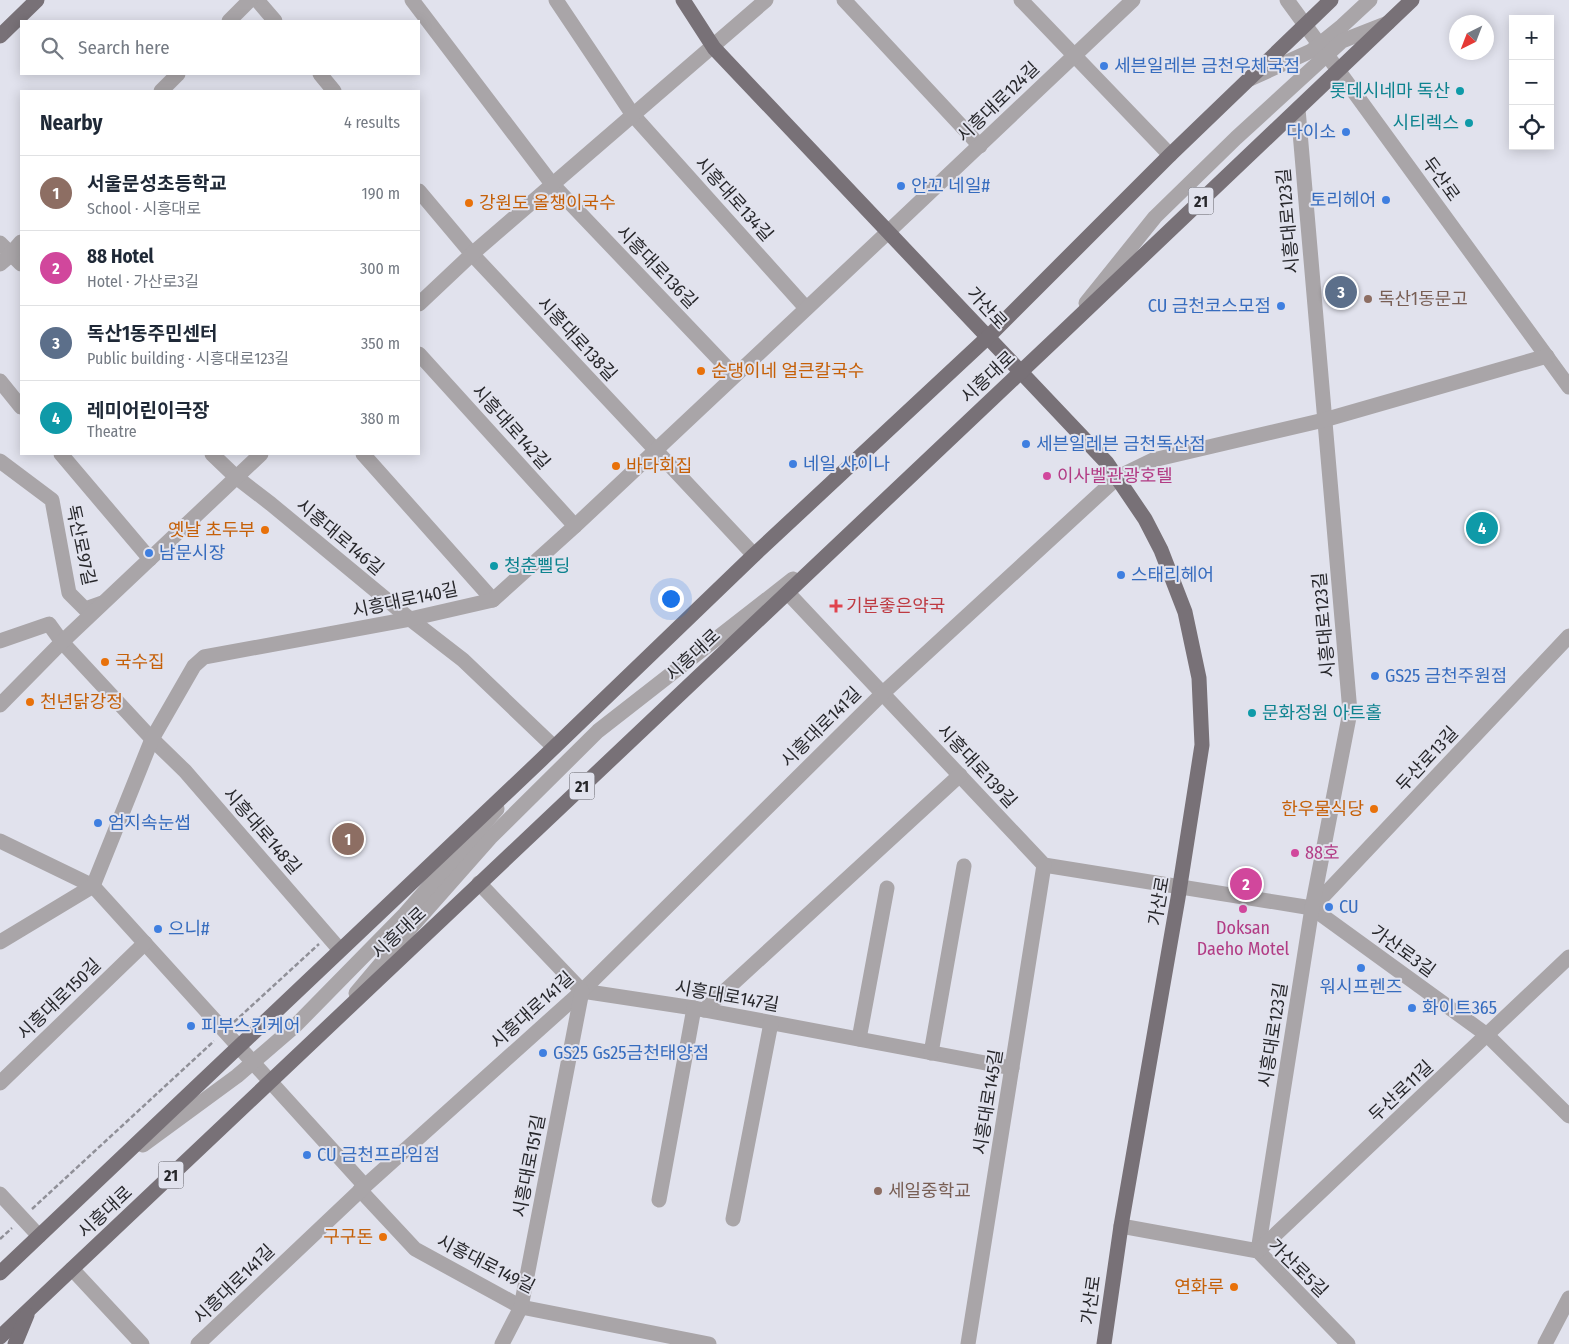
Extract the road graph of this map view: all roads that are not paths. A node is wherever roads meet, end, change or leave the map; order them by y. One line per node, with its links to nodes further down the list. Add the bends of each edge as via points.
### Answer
1 (38, 0): 19 (main road)
2 (250, 0): 15 (street)
3 (257, 0): 16 (street)
4 (412, 0): 33 (street, 시흥대로136길)
5 (556, 0): 30 (street, 시흥대로134길)
6 (683, 0): 20 (main road, 가산로)
7 (766, 0): 20 (street)
8 (844, 0): 31 (street)
9 (1021, 0): 22 (street)
10 (1133, 0): 22 (street, 시흥대로124길)
11 (1287, 0): 18 (street, 두산로)
12 (1331, 0): 18 (main road, 시흥대로)
13 (1370, 0): 21 (street)
14 (1412, 0): 17 (main road, 시흥대로 / 21)
15 (230, 20)
16 (274, 20)
17 (1388, 23): 21 (street); 23 (main road, 시흥대로 / 21)
18 (1305, 25): 21 (street, 두산로); 26 (main road, 시흥대로)
19 (0, 36)
20 (713, 46): 30 (street); 35 (main road, 가산로)
21 (1324, 50): 23 (street, 두산로); 26 (street, via 1311,51); 41 (street, via 1155,217)
22 (1074, 56): 31 (street, 시흥대로124길); 32 (street)
23 (1338, 70): 29 (main road, 시흥대로 / 21); 44 (street, 두산로)
24 (177, 75): 27 (street)
25 (321, 75): 28 (street)
26 (1247, 80): 32 (main road, 시흥대로)
27 (165, 90)
28 (333, 90)
29 (1298, 109): 41 (main road, 시흥대로 / 21); 50 (street, 시흥대로123길)
30 (633, 115): 33 (street); 40 (street, 시흥대로134길)
31 (980, 146): 35 (street, 시흥대로124길)
32 (1170, 155): 42 (main road, 시흥대로)
33 (552, 184): 37 (street); 46 (street, 시흥대로136길)
34 (420, 192): 37 (street, 시흥대로138길)
35 (888, 232): 40 (street); 42 (main road, 가산로)
36 (20, 243): 38 (street)
37 (472, 254): 39 (street); 51 (street, 시흥대로138길)
38 (8, 256)
39 (420, 303)
40 (806, 308): 46 (street)
41 (1064, 332): 45 (main road, 시흥대로 / 21)
42 (988, 337): 45 (main road, 가산로); 61 (main road, 시흥대로)
43 (420, 355): 59 (street, 시흥대로142길)
44 (1546, 356): 48 (street, 두산로); 50 (street)
45 (1021, 372): 58 (main road, 가산로); 60 (main road, 시흥대로 / 21)
46 (734, 375): 51 (street)
47 (0, 382): 49 (street)
48 (1569, 387)
49 (20, 406)
50 (1324, 420): 58 (street, via 1153,460); 83 (street, 시흥대로123길, via 1350,712)
51 (655, 449): 59 (street, 시흥대로140길); 61 (street, 시흥대로138길)
52 (62, 455): 62 (street)
53 (213, 455): 57 (street, 시흥대로146길)
54 (260, 455): 57 (street)
55 (364, 455): 64 (street)
56 (0, 460): 65 (street, 독산로97길, via 52,500 69,593 85,609)
57 (236, 477): 62 (street); 66 (street, 시흥대로146길)
58 (1118, 477): 70 (street); 81 (main road, 가산로, via 1161,550 1185,612 1199,678 1202,745)
59 (574, 526): 64 (street, 시흥대로140길)
60 (834, 548): 63 (main road, 시흥대로 / 21); 91 (street, via 598,731 490,838)
61 (754, 555): 73 (main road, 시흥대로)
62 (150, 559): 65 (street)
63 (787, 592): 70 (street, 시흥대로139길); 79 (main road, 시흥대로 / 21)
64 (492, 600): 66 (street, 시흥대로140길)
65 (103, 603): 69 (street)
66 (410, 619): 72 (street, 시흥대로140길, via 204,657 194,666); 73 (street, 시흥대로146길, via 463,660)
67 (1569, 636): 83 (street, 두산로13길)
68 (0, 641): 69 (street, 시흥대로148길, via 50,624)
69 (62, 642): 71 (street); 72 (street, 시흥대로148길)
70 (883, 693): 75 (street, 시흥대로139길); 88 (street, 시흥대로141길)
71 (0, 705)
72 (152, 740): 80 (street); 86 (street, 시흥대로148길, via 185,771)
73 (554, 747): 74 (main road, 시흥대로)
74 (541, 760): 86 (main road, 시흥대로); 96 (street, via 405,914 295,1026)
75 (960, 775): 77 (street, 시흥대로139길); 89 (street)
76 (0, 841): 80 (street)
77 (1044, 865): 81 (street); 97 (street, 시흥대로145길)
78 (964, 866): 95 (street)
79 (480, 883): 88 (street); 91 (main road, 시흥대로 / 21)
80 (92, 886): 84 (street); 85 (street)
81 (1180, 886): 83 (street, 가산로3길); 106 (main road, 가산로)
82 (887, 888): 93 (street)
83 (1312, 908): 92 (street, 가산로3길); 108 (street, 시흥대로123길)
84 (0, 942)
85 (145, 943): 94 (street); 99 (street, 시흥대로150길)
86 (340, 950): 94 (main road, 시흥대로)
87 (1569, 957): 92 (street, 두산로11길)
88 (582, 990): 89 (street, 시흥대로147길); 102 (street, 시흥대로141길); 112 (street, 시흥대로151길)
89 (699, 1009): 90 (street, 시흥대로147길); 104 (street)
90 (770, 1023): 93 (street, 시흥대로147길); 105 (street)
91 (331, 1024): 98 (main road, 시흥대로 / 21)
92 (1487, 1035): 100 (street, 가산로3길); 108 (street, 두산로11길)
93 (858, 1040): 95 (street, 시흥대로147길)
94 (239, 1046): 96 (street, 시흥대로149길); 101 (main road, 시흥대로)
95 (931, 1053): 97 (street, 시흥대로147길)
96 (253, 1062): 98 (street, 시흥대로149길); 101 (street)
97 (1012, 1068): 120 (street, 시흥대로145길)
98 (270, 1081): 102 (street, 시흥대로149길); 109 (main road, 시흥대로 / 21)
99 (0, 1083)
100 (1569, 1116)
101 (112, 1167): 107 (main road, 시흥대로)
102 (362, 1188): 112 (street, 시흥대로149길, via 415,1249); 117 (street, 시흥대로141길)
103 (0, 1194): 107 (street)
104 (658, 1200)
105 (733, 1219)
106 (1121, 1226): 108 (street, 가산로5길); 121 (main road, 가산로)
107 (39, 1236): 110 (main road, 시흥대로)
108 (1258, 1251): 122 (street, 가산로5길)
109 (72, 1269): 113 (main road, 시흥대로 / 21); 116 (street)
110 (0, 1273)
111 (1569, 1298): 123 (street)
112 (521, 1307): 118 (street, 시흥대로151길); 119 (street, 시흥대로149길)
113 (29, 1309): 114 (main road, 시흥대로 / 21); 115 (main road)
114 (0, 1337)
115 (15, 1344)
116 (142, 1344)
117 (198, 1344)
118 (502, 1344)
119 (709, 1344)
120 (968, 1344)
121 (1104, 1344)
122 (1348, 1344)
123 (1546, 1344)

